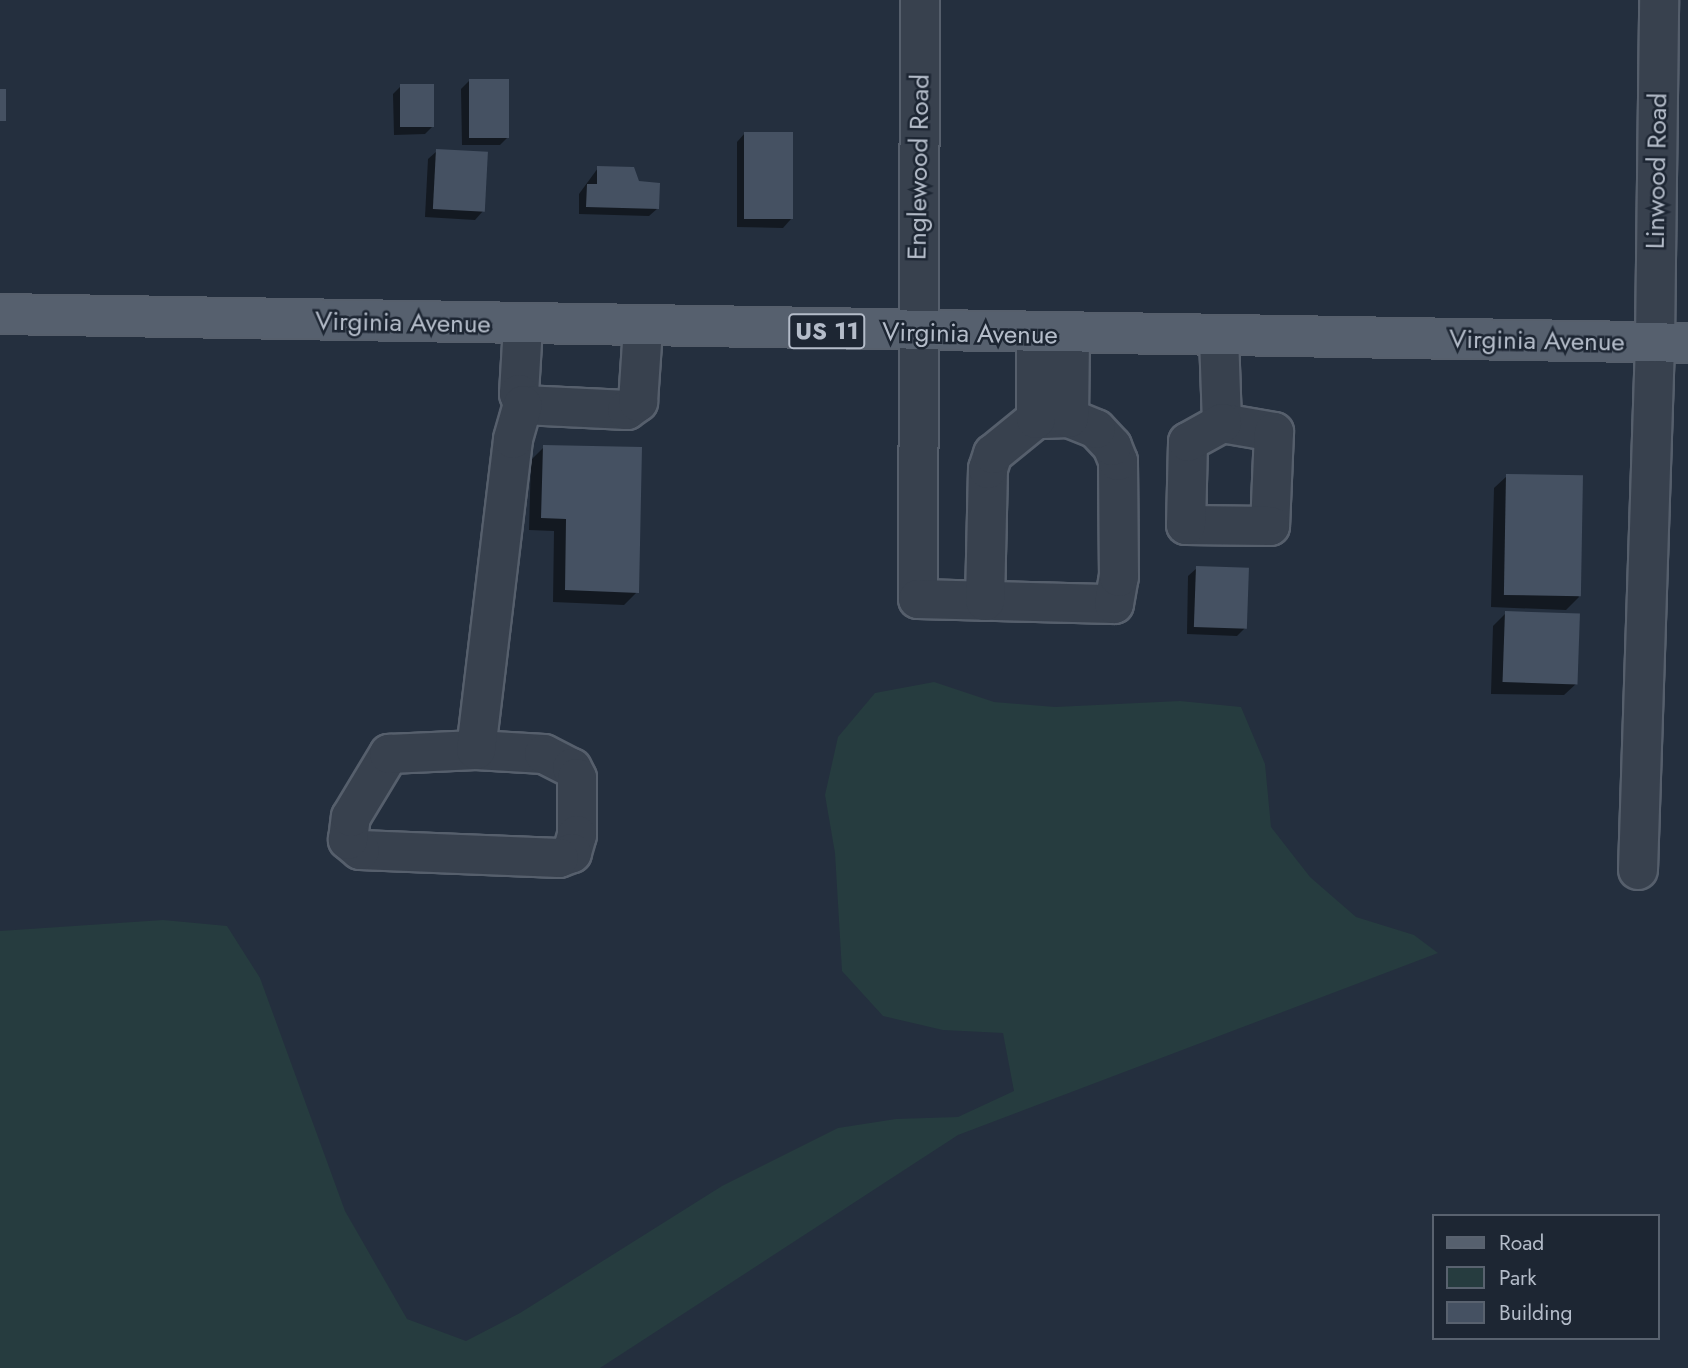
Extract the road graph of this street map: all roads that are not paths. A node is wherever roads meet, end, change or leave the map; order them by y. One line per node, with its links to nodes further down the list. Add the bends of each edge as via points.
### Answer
1 (920, 0): 6 (street, Englewood Road)
2 (1659, 0): 9 (street, Linwood Road)
3 (0, 314): 4 (main road, Virginia Avenue / US 11)
4 (523, 326): 5 (main road, Virginia Avenue / US 11); 10 (street, via 519,394)
5 (643, 328): 6 (main road, Virginia Avenue / US 11); 10 (street, via 638,402 627,410)
6 (917, 333): 7 (main road, Virginia Avenue / US 11); 13 (street, Englewood Road, via 918,599)
7 (1053, 335): 8 (main road, Virginia Avenue / US 11); 11 (street)
8 (1219, 337): 9 (main road, Virginia Avenue / US 11); 12 (street)
9 (1672, 343): 15 (street, Linwood Road)
10 (523, 405): 14 (street, via 513,439)
11 (1053, 419): 13 (street, via 993,454 988,469); 13 (street, via 1096,429 1112,446 1118,461 1119,576 1114,604)
12 (1222, 423)
13 (985, 601)
14 (476, 750): 14 (street, via 389,754 351,817 348,840 360,850 559,858 572,853 577,835 577,778 572,768 544,754)
15 (1638, 870)

